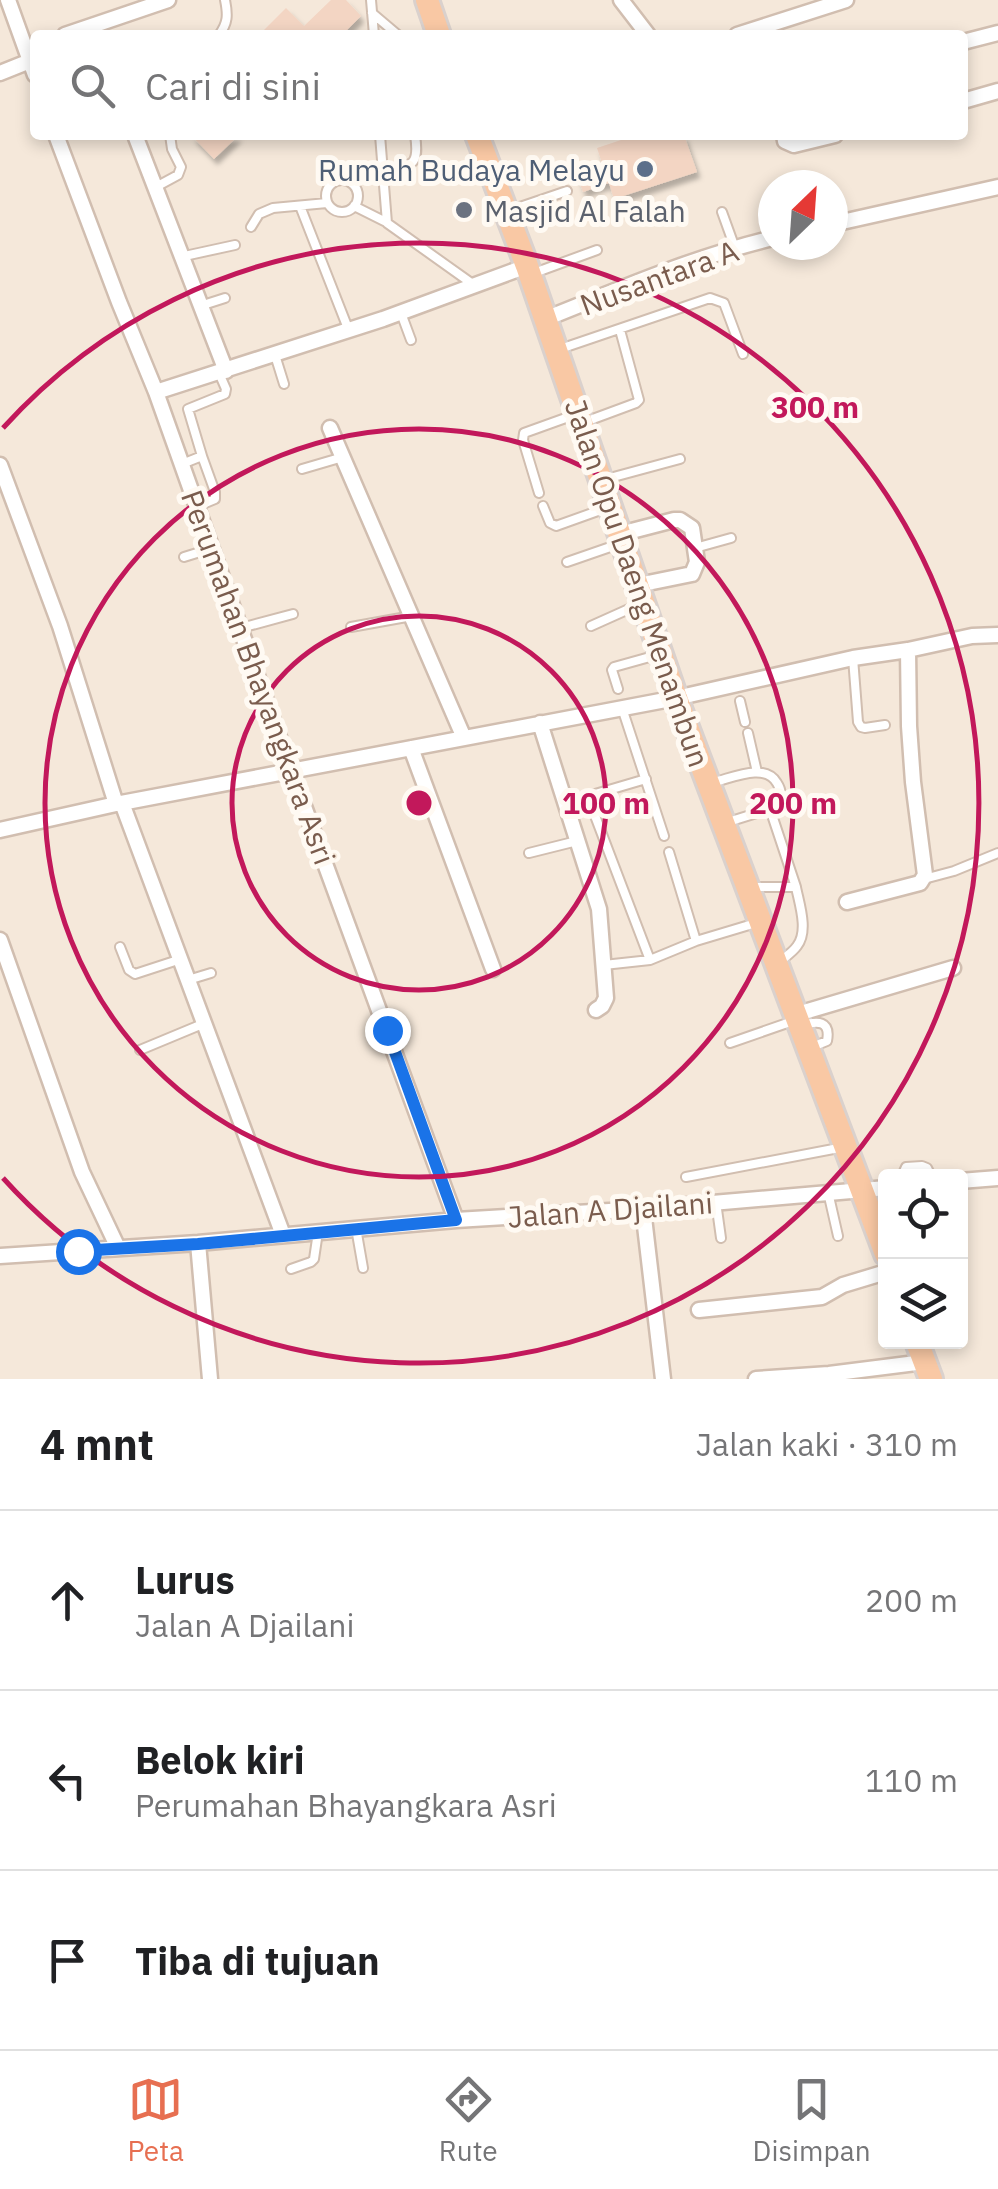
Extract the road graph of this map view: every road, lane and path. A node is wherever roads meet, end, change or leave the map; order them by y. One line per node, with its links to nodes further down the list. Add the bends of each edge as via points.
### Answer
1 (8, 0): 18 (street)
2 (168, 0): 9 (street)
3 (224, 0): 10 (lane)
4 (371, 0): 8 (lane)
5 (428, 0): 13 (highway)
6 (621, 0): 14 (street)
7 (846, 0): 15 (street)
8 (372, 13): 11 (lane); 12 (lane)
9 (96, 30)
10 (223, 30)
11 (374, 30)
12 (392, 30)
13 (438, 30)
14 (644, 30)
15 (768, 30)
16 (998, 33): 17 (street)
17 (968, 41)
18 (30, 52)
19 (30, 58): 20 (street)
20 (0, 72)
21 (998, 91): 22 (street)
22 (968, 100)
23 (58, 140): 62 (street, Perumahan Bhayangkara Asri)
24 (136, 140): 32 (street)
25 (171, 140): 32 (lane, via 181,167)
26 (380, 140): 31 (lane)
27 (416, 140): 31 (lane, via 416,161)
28 (480, 140): 38 (highway, Jalan Opu Daeng Menambun)
29 (785, 140): 30 (street)
30 (814, 140)
31 (383, 171): 41 (lane)
32 (154, 188): 47 (street)
33 (998, 188): 40 (street)
34 (567, 191): 38 (lane)
35 (328, 203): 36 (lane); 37 (lane, via 336,211); 37 (lane, via 327,188 342,179 357,190)
36 (300, 206): 42 (lane, via 265,210); 55 (lane)
37 (354, 206): 41 (lane)
38 (507, 212): 48 (highway, Jalan Opu Daeng Menambun)
39 (722, 212): 45 (lane)
40 (848, 221)
41 (387, 223): 49 (lane)
42 (250, 227)
43 (758, 242): 45 (street, Nusantara A)
44 (235, 245): 47 (lane)
45 (735, 248): 53 (street, Nusantara A)
46 (597, 250): 48 (lane)
47 (180, 257): 51 (street)
48 (528, 270): 49 (street); 53 (highway, Jalan Opu Daeng Menambun)
49 (475, 285): 52 (street)
50 (224, 298): 51 (lane)
51 (200, 306): 60 (street)
52 (401, 313): 55 (street); 56 (lane)
53 (546, 319): 57 (highway, Jalan Opu Daeng Menambun)
54 (620, 330): 57 (lane); 58 (lane, via 717,298); 63 (lane, via 639,400)
55 (349, 331): 59 (street)
56 (412, 340)
57 (556, 350): 63 (highway, Jalan Opu Daeng Menambun)
58 (743, 354)
59 (274, 355): 60 (street); 61 (lane)
60 (222, 372): 62 (street); 65 (lane, via 225,394 188,409)
61 (284, 384)
62 (156, 392): 68 (street, Perumahan Bhayangkara Asri)
63 (580, 418): 71 (highway, Jalan Opu Daeng Menambun); 72 (lane, via 524,433)
64 (330, 428): 66 (street)
65 (202, 456): 68 (lane); 73 (lane, via 216,496)
66 (342, 457): 69 (lane); 84 (street)
67 (680, 459): 71 (lane)
68 (182, 464): 73 (street, Perumahan Bhayangkara Asri)
69 (302, 469)
70 (2, 474): 106 (street)
71 (602, 481): 75 (highway, Jalan Opu Daeng Menambun)
72 (539, 492)
73 (198, 506): 78 (street, Perumahan Bhayangkara Asri)
74 (543, 506): 75 (lane, via 556,526)
75 (611, 507): 76 (highway, Jalan Opu Daeng Menambun)
76 (622, 538): 79 (street, via 680,520 692,528); 81 (lane); 82 (highway, Jalan Opu Daeng Menambun)
77 (731, 538): 79 (lane)
78 (213, 548): 80 (lane); 87 (street, Perumahan Bhayangkara Asri)
79 (695, 548): 82 (street, via 692,574)
80 (184, 557)
81 (567, 562)
82 (641, 594): 85 (lane); 90 (highway, Jalan Opu Daeng Menambun)
83 (293, 614): 87 (lane)
84 (412, 616): 86 (lane); 100 (street)
85 (591, 626)
86 (350, 627)
87 (241, 628): 102 (street, Perumahan Bhayangkara Asri)
88 (998, 635): 89 (street)
89 (908, 650): 91 (street); 115 (street, via 908,726)
90 (662, 653): 92 (lane, via 614,667); 93 (highway, Jalan Opu Daeng Menambun)
91 (854, 658): 93 (street); 98 (lane, via 858,722 864,728)
92 (618, 689)
93 (676, 698): 95 (street); 105 (highway, Jalan Opu Daeng Menambun)
94 (740, 700): 96 (lane)
95 (622, 708): 97 (street); 104 (lane)
96 (745, 722)
97 (540, 723): 100 (street); 111 (street)
98 (885, 725)
99 (748, 734): 103 (lane)
100 (464, 738): 101 (street)
101 (412, 748): 102 (street); 128 (street)
102 (292, 771): 106 (street); 146 (street, Perumahan Bhayangkara Asri)
103 (757, 772): 105 (lane); 107 (lane, via 779,787 780,804)
104 (646, 778): 110 (lane); 124 (lane, via 589,800)
105 (709, 784): 108 (highway, Jalan Opu Daeng Menambun)
106 (119, 803): 109 (street); 123 (street)
107 (770, 809): 108 (lane); 117 (lane)
108 (724, 823): 116 (highway, Jalan Opu Daeng Menambun)
109 (0, 830)
110 (664, 836)
111 (577, 841): 113 (lane); 126 (street, via 599,910)
112 (669, 852): 121 (lane)
113 (529, 853)
114 (998, 853): 115 (lane)
115 (924, 879): 118 (street)
116 (747, 886): 117 (lane); 119 (highway, Jalan Opu Daeng Menambun)
117 (796, 886): 125 (lane, via 801,939)
118 (847, 902)
119 (760, 922): 121 (lane); 125 (highway, Jalan Opu Daeng Menambun)
120 (0, 940): 153 (street, via 82,1172)
121 (696, 941): 124 (lane)
122 (120, 947): 123 (lane, via 135,974)
123 (181, 959): 130 (street)
124 (650, 960): 126 (lane)
125 (776, 965): 132 (highway, Jalan Opu Daeng Menambun)
126 (604, 966): 131 (street, via 606,998)
127 (953, 968): 132 (street)
128 (492, 969)
129 (212, 972): 130 (lane)
130 (188, 980): 133 (street)
131 (596, 1010)
132 (796, 1020): 134 (lane); 136 (highway, Jalan Opu Daeng Menambun)
133 (205, 1024): 135 (lane); 149 (street)
134 (730, 1044)
135 (140, 1050)
136 (845, 1147): 139 (lane); 142 (highway, Jalan Opu Daeng Menambun)
137 (904, 1169): 138 (lane)
138 (928, 1169)
139 (686, 1177)
140 (998, 1178): 141 (street)
141 (968, 1180)
142 (874, 1189): 143 (street, Jalan A Djailani)
143 (828, 1192): 144 (street, Jalan A Djailani); 150 (lane)
144 (716, 1202): 145 (street, Jalan A Djailani); 151 (lane)
145 (643, 1210): 146 (street, Jalan A Djailani); 161 (street)
146 (456, 1220): 147 (street, Jalan A Djailani)
147 (356, 1228): 148 (street, Jalan A Djailani); 155 (lane)
148 (318, 1232): 149 (street, Jalan A Djailani); 156 (lane, via 312,1262)
149 (284, 1235): 152 (street, Jalan A Djailani)
150 (838, 1236)
151 (721, 1238)
152 (198, 1244): 153 (street, Jalan A Djailani); 160 (street)
153 (118, 1248): 154 (street, Jalan A Djailani)
154 (0, 1256)
155 (363, 1268)
156 (291, 1269)
157 (878, 1274): 158 (street, via 822,1298)
158 (699, 1310)
159 (924, 1361): 162 (street)
160 (210, 1379)
161 (663, 1379)
162 (756, 1379)

